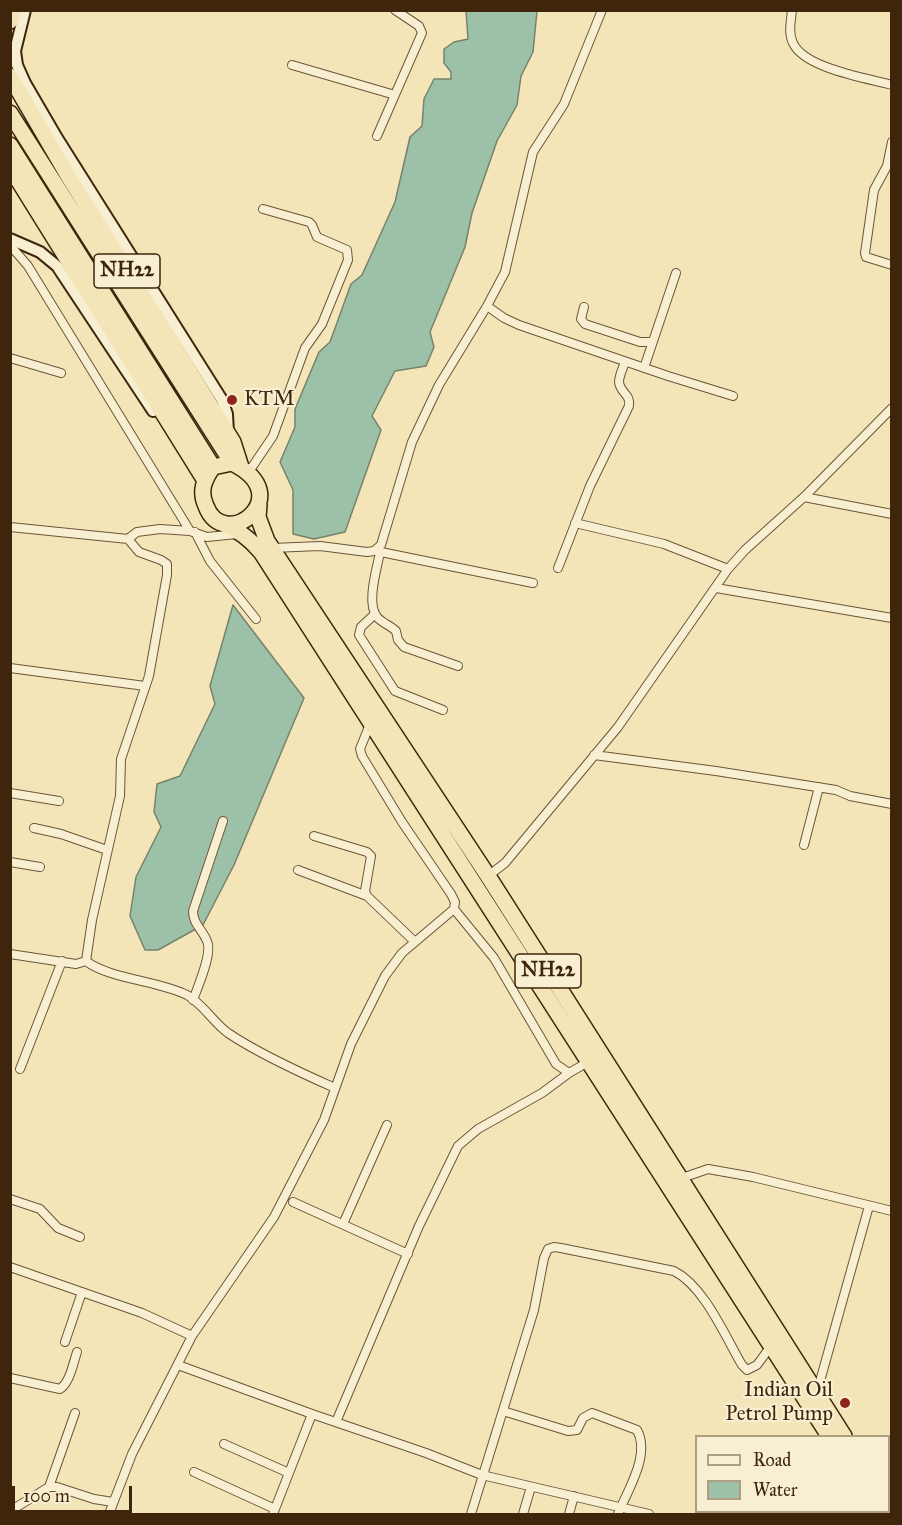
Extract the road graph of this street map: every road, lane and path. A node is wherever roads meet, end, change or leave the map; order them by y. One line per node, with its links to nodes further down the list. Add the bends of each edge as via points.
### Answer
1 (395, 10): 8 (street, via 419,26 422,33)
2 (602, 10): 19 (street, via 564,104 533,152 505,272)
3 (792, 10): 7 (street, via 790,33 800,54 817,64)
4 (18, 14): 28 (street, via 15,51 25,83 222,400)
5 (292, 65): 8 (street)
6 (10, 76): 28 (highway, NH22)
7 (891, 85)
8 (395, 95): 10 (street)
9 (10, 113): 30 (highway, via 204,418)
10 (377, 136)
11 (891, 142): 17 (street, via 887,166 874,190 865,253 870,259)
12 (10, 146): 31 (highway, via 190,430)
13 (10, 167): 29 (highway, NH22)
14 (263, 209): 30 (street, via 309,222 317,237 349,253 326,316 305,348 273,436)
15 (10, 239): 29 (street, via 40,252 57,266 177,446)
16 (10, 245): 38 (street, via 28,266)
17 (891, 265)
18 (676, 273): 21 (street)
19 (487, 306): 23 (street, via 519,325); 42 (street, via 439,385 412,442 386,533)
20 (584, 307): 21 (street, via 581,319 585,324 640,342)
21 (652, 342): 24 (street)
22 (10, 358): 25 (street)
23 (625, 362): 24 (street); 36 (street, via 619,381 630,400 629,406)
24 (644, 368): 26 (street)
25 (61, 373)
26 (733, 396)
27 (891, 408): 32 (street)
28 (229, 435): 30 (highway, NH22)
29 (195, 465): 31 (highway, NH22)
30 (240, 468): 31 (highway); 33 (highway, NH22, via 258,483)
31 (209, 473): 35 (highway, NH22, via 202,489 204,504)
32 (804, 497): 34 (street); 44 (street)
33 (259, 505): 35 (highway, via 244,522); 41 (highway, NH22, via 258,517)
34 (891, 514)
35 (222, 523): 39 (highway, NH22)
36 (575, 523): 43 (street); 44 (street, via 664,544)
37 (10, 527): 40 (street)
38 (192, 532): 39 (street, via 207,537); 40 (street, via 137,532); 49 (street)
39 (242, 533): 54 (highway, NH22, via 261,552)
40 (128, 539): 52 (street, via 139,552 165,562 168,570)
41 (272, 548): 42 (street, via 311,545); 68 (highway, NH22)
42 (377, 551): 45 (street); 47 (street, via 372,600)
43 (558, 568)
44 (729, 569): 46 (street)
45 (533, 583)
46 (716, 588): 48 (street); 55 (street)
47 (375, 614): 50 (street, via 396,631 404,647); 53 (street, via 361,627 359,635 395,691)
48 (891, 618)
49 (256, 619)
50 (458, 666)
51 (10, 668): 52 (street)
52 (145, 686): 64 (street, via 121,759 120,796)
53 (443, 710)
54 (370, 724): 70 (street, via 360,749 362,756 451,894); 76 (highway, NH22)
55 (594, 755): 56 (street); 68 (street, via 505,862)
56 (819, 787): 59 (street); 63 (street)
57 (10, 793): 58 (street)
58 (59, 801)
59 (891, 804)
60 (224, 821): 75 (street, via 193,911 195,924 209,947)
61 (34, 828): 64 (street)
62 (314, 836): 69 (street, via 368,852)
63 (804, 845)
64 (107, 850): 73 (street)
65 (10, 862): 66 (street)
66 (40, 867)
67 (298, 870): 69 (street)
68 (488, 876): 81 (highway, NH22)
69 (368, 896): 71 (street)
70 (454, 909): 71 (street); 78 (street, via 494,958 556,1064)
71 (415, 942): 79 (street, via 385,976 351,1044)
72 (10, 954): 74 (street)
73 (86, 961): 74 (street); 75 (street, via 172,989)
74 (62, 962): 77 (street)
75 (193, 1000): 79 (street, via 230,1034)
76 (588, 1062): 78 (street); 93 (highway, NH22)
77 (20, 1069)
78 (569, 1073): 88 (street, via 478,1129 458,1146)
79 (335, 1088): 91 (street, via 324,1120 274,1217)
80 (387, 1125): 86 (street)
81 (679, 1179): 84 (street, via 708,1169); 97 (highway, NH22)
82 (10, 1199): 87 (street, via 40,1209 58,1228)
83 (293, 1202): 86 (street)
84 (869, 1206): 85 (street); 97 (street)
85 (891, 1211)
86 (343, 1224): 88 (street)
87 (80, 1237)
88 (408, 1254): 101 (street)
89 (10, 1267): 90 (street)
90 (82, 1292): 91 (street); 92 (street)
91 (192, 1336): 95 (street)
92 (65, 1342)
93 (771, 1346): 98 (street, via 757,1365 747,1370 686,1276 554,1247 548,1249 544,1258 534,1310); 102 (highway, NH22)
94 (77, 1352): 96 (street, via 60,1389)
95 (178, 1365): 100 (street); 111 (street, via 132,1454)
96 (10, 1378)
97 (816, 1393): 103 (highway, NH22)
98 (503, 1411): 107 (street); 114 (street, via 568,1431 578,1430 583,1418 592,1413 637,1430 638,1468)
99 (75, 1413): 109 (street)
100 (312, 1414): 101 (street); 106 (street)
101 (336, 1422): 107 (street)
102 (828, 1435)
103 (843, 1435)
104 (224, 1444): 106 (street)
105 (194, 1472): 113 (street)
106 (289, 1473): 113 (street)
107 (482, 1475): 108 (street); 117 (street)
108 (531, 1486): 110 (street); 118 (street)
109 (49, 1487): 111 (street); 112 (street)
110 (574, 1496): 114 (street); 119 (street)
111 (113, 1502): 116 (street)
112 (10, 1511)
113 (274, 1512)
114 (619, 1512): 115 (street)
115 (632, 1513): 120 (street)
116 (109, 1515)
117 (471, 1515)
118 (523, 1515)
119 (569, 1515)
120 (649, 1515)

